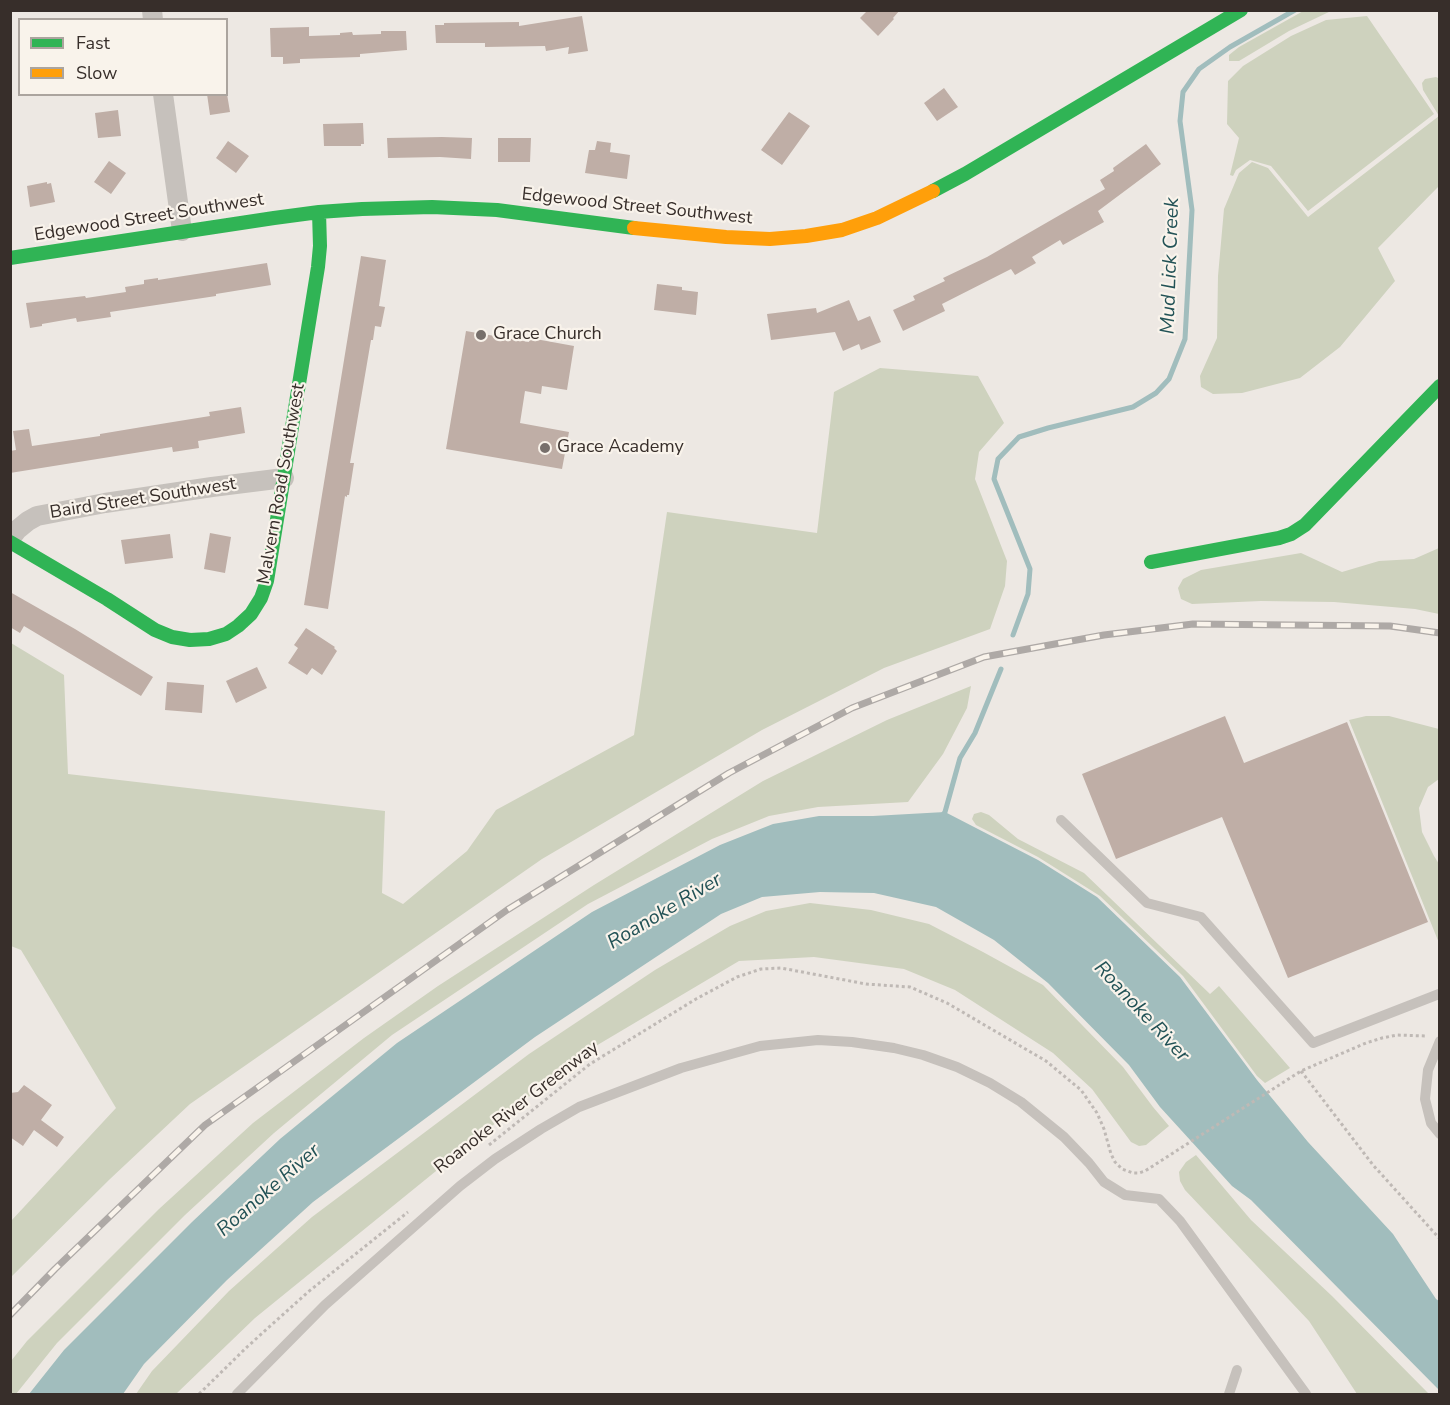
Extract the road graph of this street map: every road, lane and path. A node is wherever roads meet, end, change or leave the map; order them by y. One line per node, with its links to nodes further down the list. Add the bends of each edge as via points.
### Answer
1 (1241, 10): 3 (street, Edgewood Street Southwest, via 965,174 842,230 770,239 667,232 497,210 432,207)
2 (163, 96): 4 (street)
3 (320, 212): 4 (street, Edgewood Street Southwest); 7 (street, Malvern Road Southwest, via 318,267)
4 (182, 231): 5 (street, Edgewood Street Southwest)
5 (10, 258)
6 (1440, 386): 9 (street, via 1298,530 1278,538)
7 (284, 478): 8 (street, Baird Street Southwest, via 37,516 17,530); 8 (street, Malvern Road Southwest, via 261,598 238,626 208,639 190,640 164,634)
8 (10, 541)
9 (1151, 562)
10 (1061, 820): 11 (lane, via 1147,903 1201,917 1312,1043)
11 (1440, 995)
12 (1435, 1039): 13 (path, Roanoke River Greenway, via 1412,1035 1382,1038); 14 (lane, via 1425,1099 1431,1123)
13 (1301, 1071): 15 (path, Roanoke River Greenway, via 1153,1165 1139,1173 1128,1172 1115,1162 1096,1113 1081,1090 1046,1061 947,1003 910,987 866,984 781,968 761,969 696,999 590,1064); 17 (path, via 1373,1165)
14 (1440, 1134)
15 (482, 1151)
16 (412, 1208): 19 (path, via 308,1292)
17 (1440, 1239)
18 (1237, 1370): 21 (lane)
19 (199, 1395)
20 (237, 1395): 22 (lane, via 325,1305 460,1186 541,1129 579,1107 681,1068 759,1046 818,1040 894,1048 957,1067 1022,1102 1064,1137 1104,1182 1125,1195 1159,1199 1180,1221)
21 (1229, 1395)
22 (1306, 1395)

